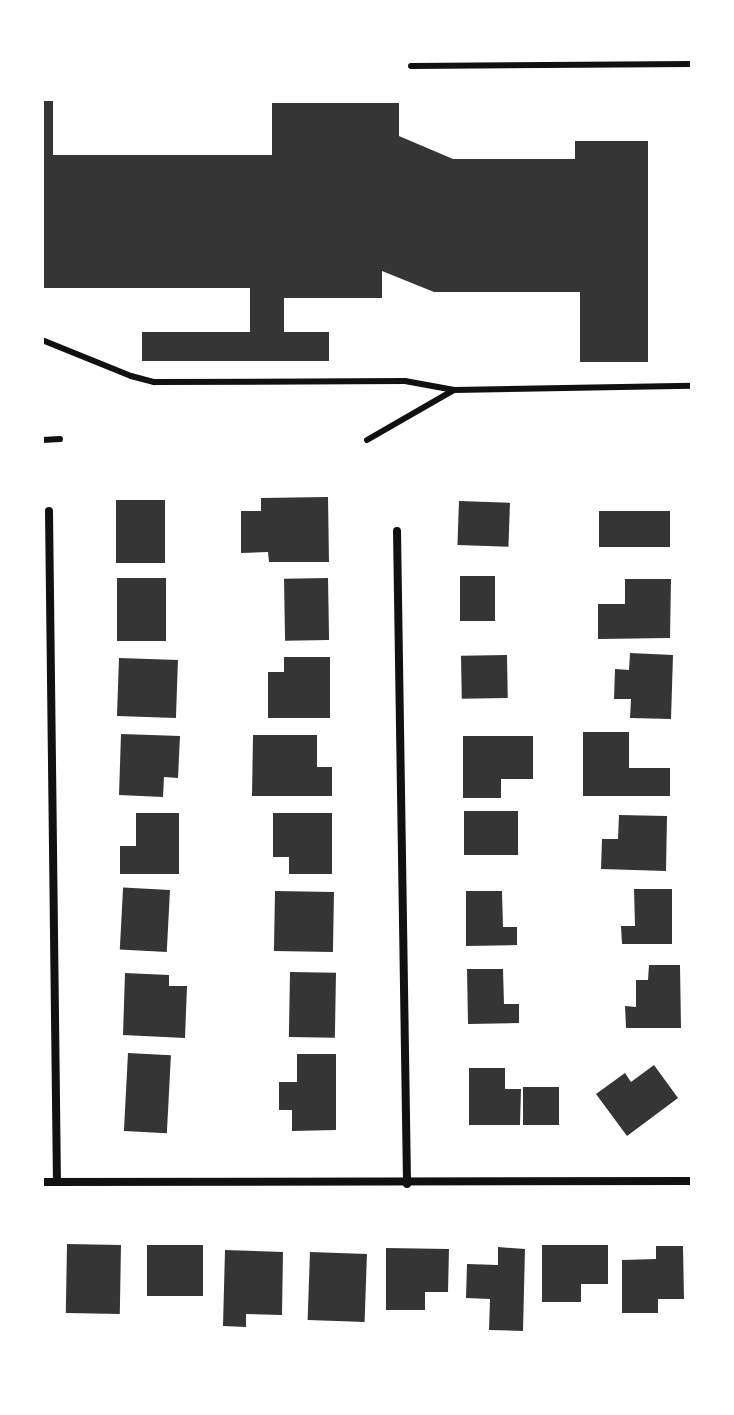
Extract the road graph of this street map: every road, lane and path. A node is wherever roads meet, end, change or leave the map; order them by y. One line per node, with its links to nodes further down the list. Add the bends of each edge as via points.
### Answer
1 (692, 64): 2 (lane)
2 (411, 66)
3 (42, 340): 5 (lane, via 154,382 405,381)
4 (692, 386): 5 (lane)
5 (454, 390): 8 (lane)
6 (60, 439): 7 (lane)
7 (42, 440)
8 (367, 440)
9 (49, 511): 13 (street)
10 (397, 531): 14 (street)
11 (692, 1181): 14 (street)
12 (42, 1182): 13 (street)
13 (57, 1182): 14 (street)
14 (407, 1184)

